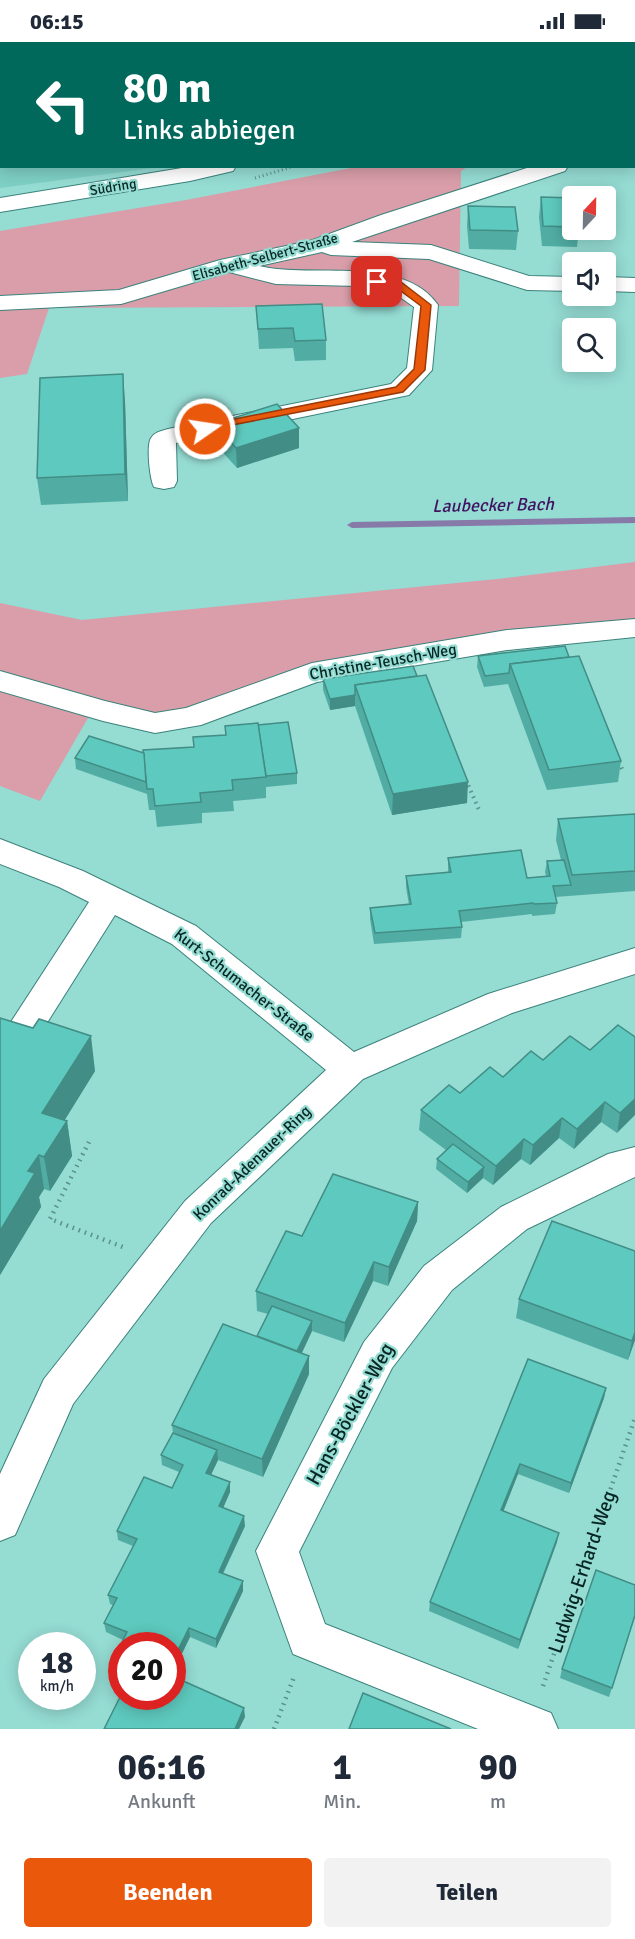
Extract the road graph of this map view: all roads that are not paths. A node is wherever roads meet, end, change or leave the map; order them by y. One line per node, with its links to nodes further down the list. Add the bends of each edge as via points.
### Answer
1 (216, 168): 3 (street, Südring)
2 (551, 168): 4 (street, Elisabeth-Selbert-Straße)
3 (0, 205)
4 (316, 247): 5 (street, Elisabeth-Selbert-Straße); 6 (street, via 431,252 527,283)
5 (228, 265): 9 (street, Elisabeth-Selbert-Straße, via 121,297); 10 (street, via 276,277 397,284 426,305 420,370 400,390 168,437 162,441)
6 (562, 284)
7 (616, 284): 8 (street)
8 (635, 285)
9 (0, 303)
10 (164, 481)
11 (635, 628): 12 (street, Christine-Teusch-Weg, via 507,640 312,673 190,718 155,723)
12 (0, 681)
13 (0, 851): 14 (street, Kurt-Schumacher-Straße)
14 (109, 898): 16 (street); 17 (street, Kurt-Schumacher-Straße, via 184,935)
15 (635, 961): 17 (street, Konrad-Adenauer-Ring, via 500,1003)
16 (21, 1035)
17 (350, 1069): 19 (street, Konrad-Adenauer-Ring, via 198,1212 58,1392)
18 (635, 1162): 20 (street, Hans-Böckler-Weg, via 621,1165 514,1218 438,1278 378,1355 277,1551 309,1639)
19 (0, 1521)
20 (532, 1728)

